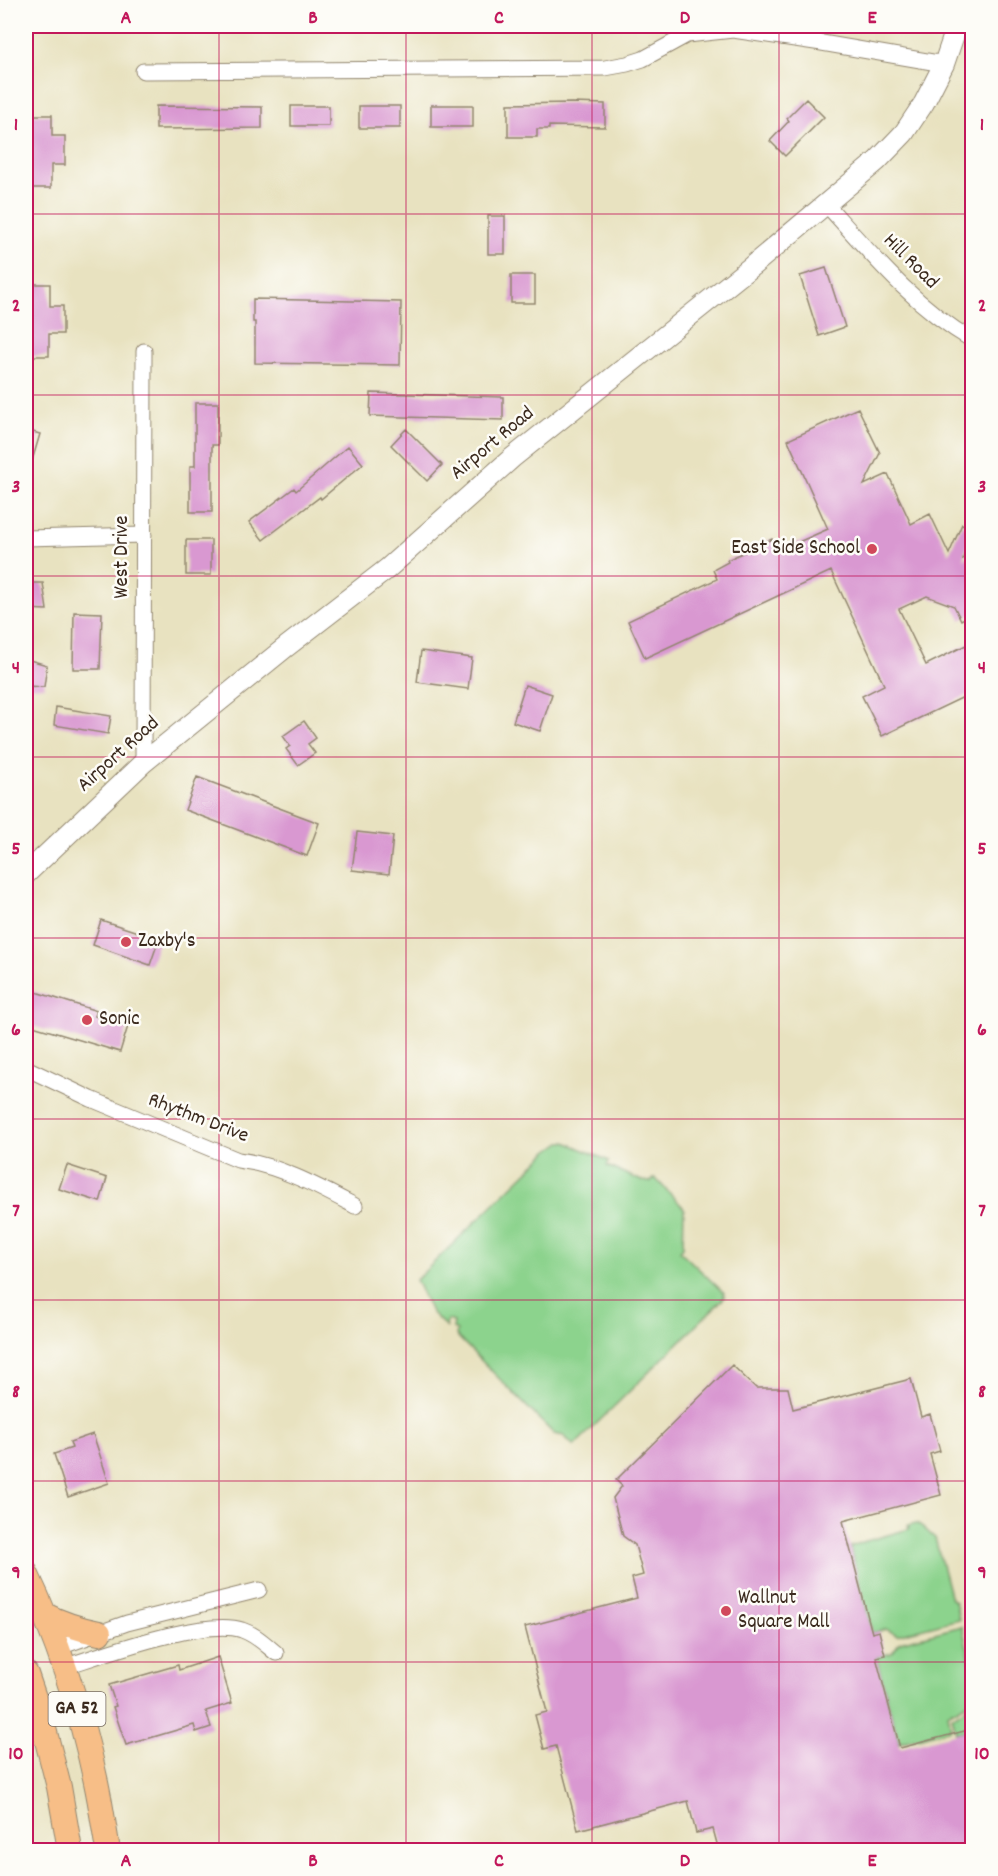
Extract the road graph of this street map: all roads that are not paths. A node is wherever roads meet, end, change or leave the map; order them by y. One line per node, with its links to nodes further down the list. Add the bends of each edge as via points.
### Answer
1 (957, 26): 2 (street, Airport Road)
2 (944, 64): 3 (street, via 733,30 687,34 643,59 605,68); 4 (street, Airport Road, via 904,133)
3 (143, 71)
4 (826, 204): 5 (street, Hill Road, via 917,300); 9 (street, Airport Road, via 512,458 387,569)
5 (972, 340)
6 (144, 351): 7 (street, West Drive)
7 (144, 535): 8 (street); 9 (street, West Drive)
8 (26, 538)
9 (143, 763): 10 (street, Airport Road)
10 (26, 874)
11 (26, 1068): 12 (street, Rhythm Drive, via 238,1160 255,1162 320,1187)
12 (355, 1206)
13 (26, 1573): 15 (main road, GA 52)
14 (259, 1590): 16 (street)
15 (43, 1614): 16 (main road, via 60,1623); 18 (main road, GA 52)
16 (99, 1633): 18 (street)
17 (276, 1653): 18 (street, via 240,1629 211,1627)
18 (60, 1658): 21 (main road, GA 52, via 96,1782)
19 (26, 1674): 20 (main road, GA 52, via 59,1787)
20 (70, 1851)
21 (108, 1851)

